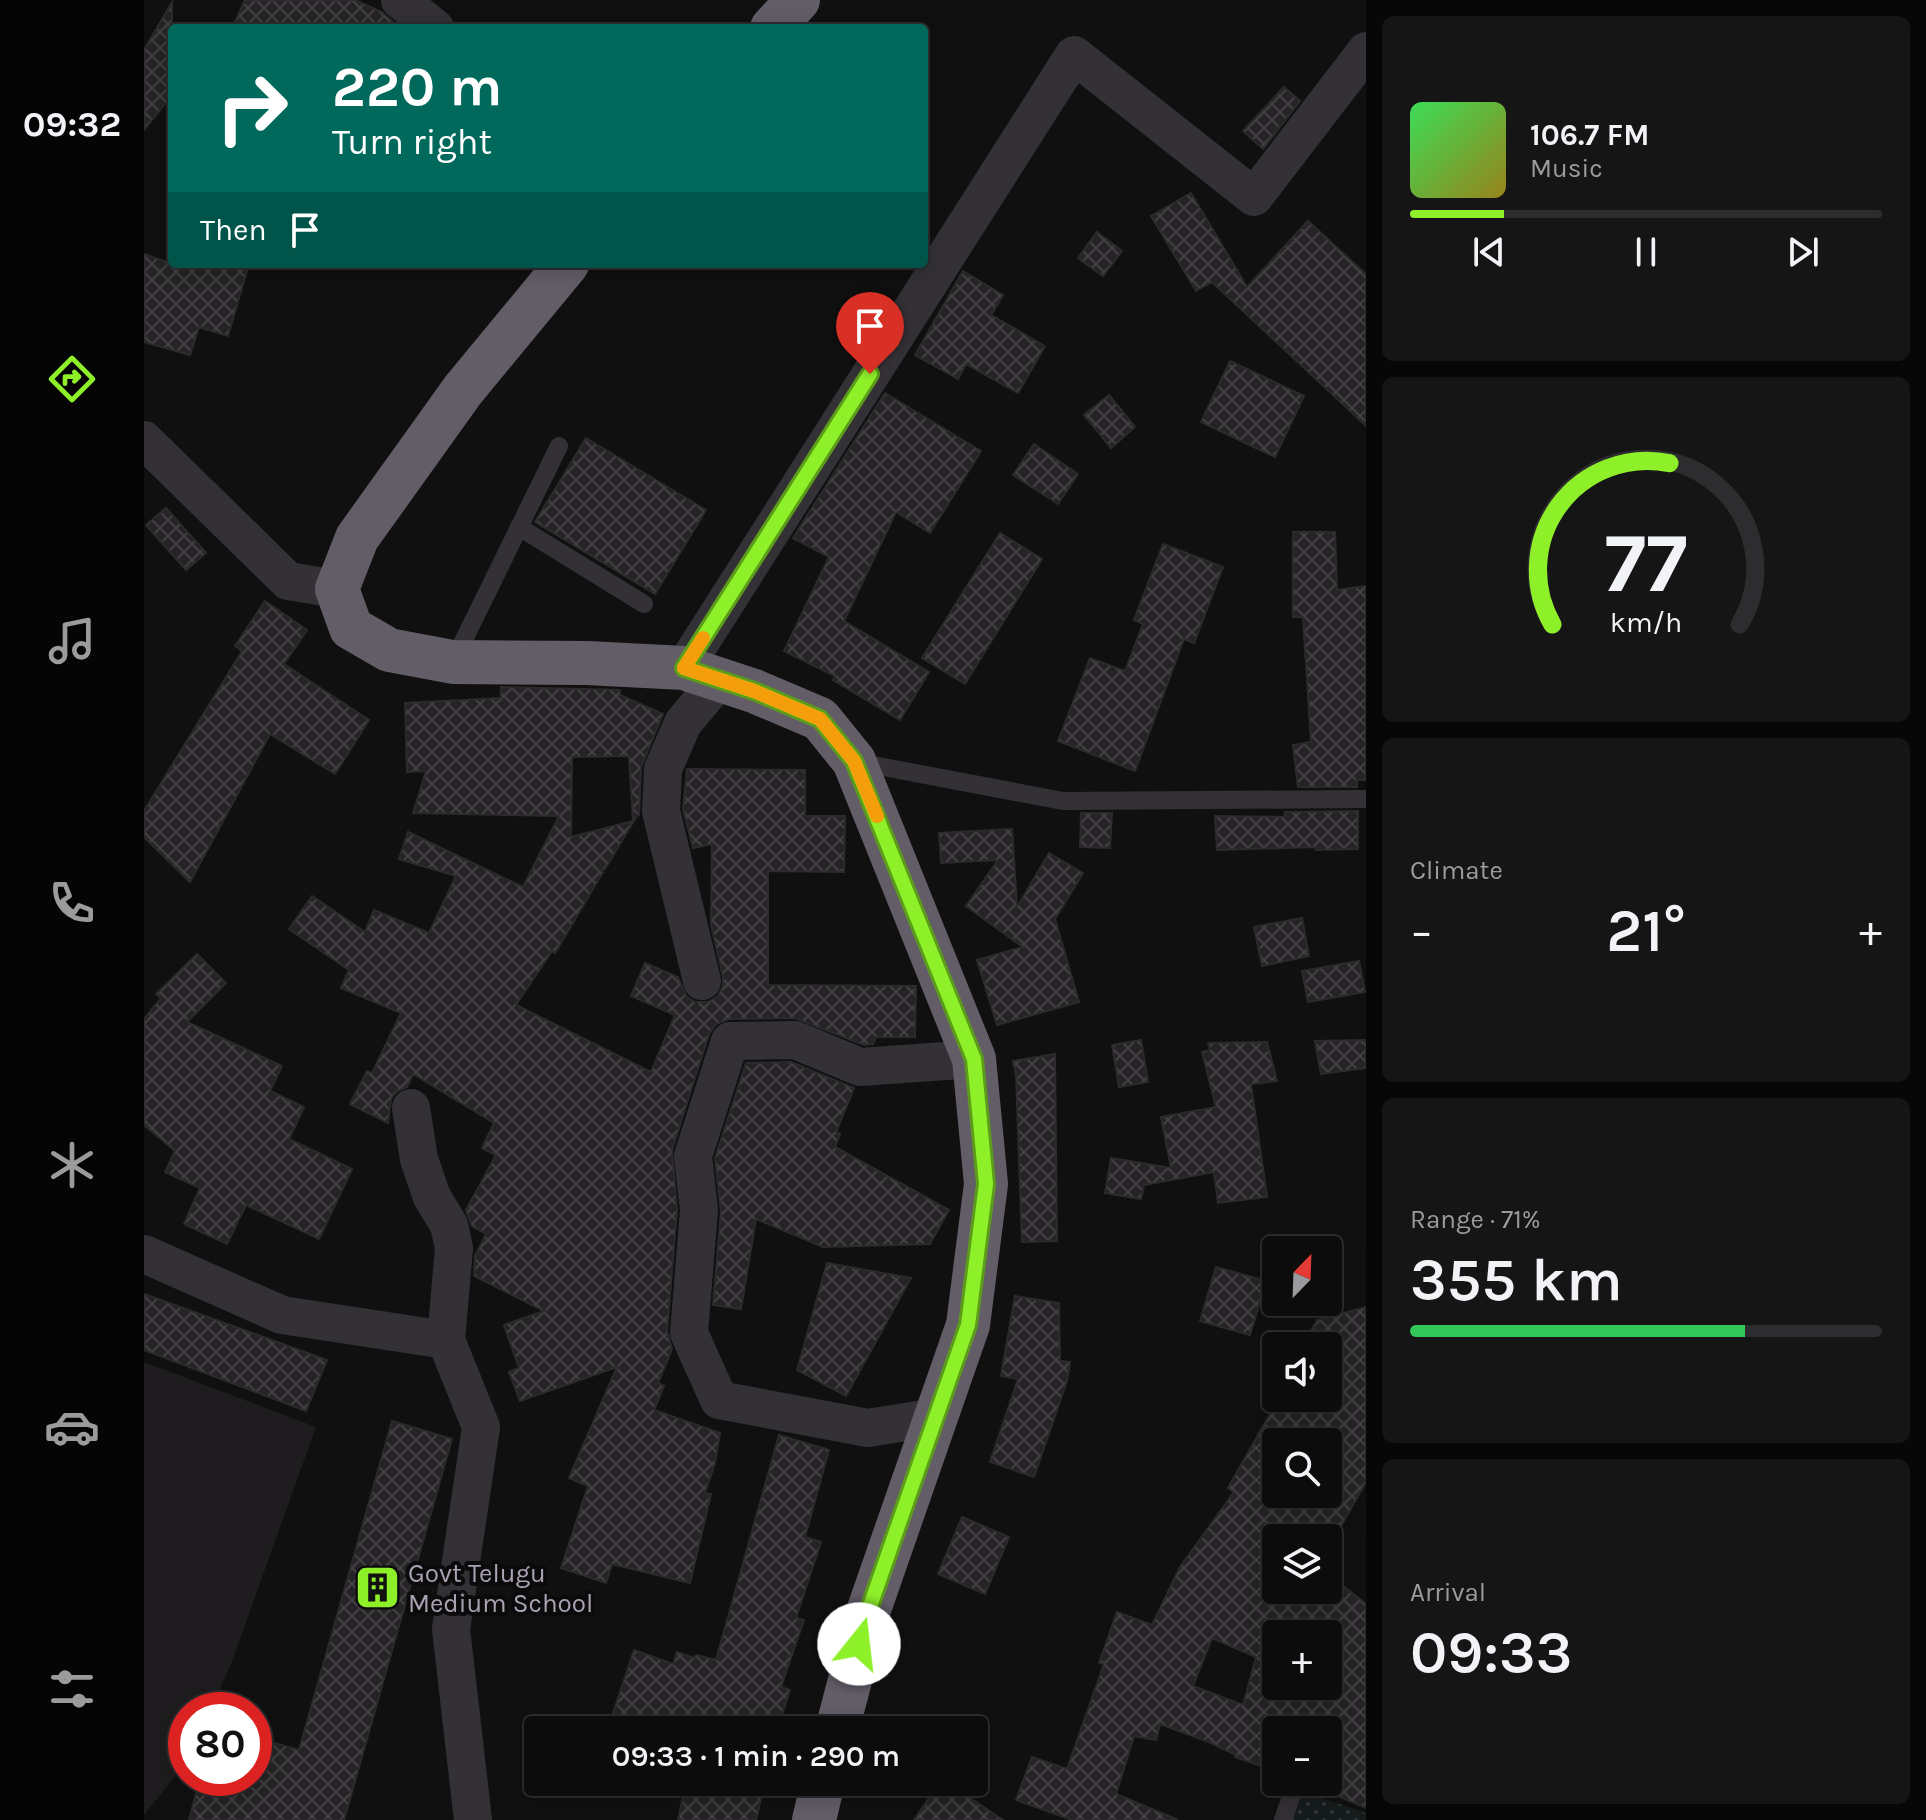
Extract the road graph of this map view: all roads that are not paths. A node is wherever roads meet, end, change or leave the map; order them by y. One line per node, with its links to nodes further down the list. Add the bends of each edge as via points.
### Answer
1 (400, 0): 3 (street)
2 (798, 0): 4 (highway)
3 (430, 24)
4 (776, 24)
5 (1366, 51): 13 (street, via 1254,197 1074,55)
6 (564, 268): 10 (highway, via 463,390 357,538)
7 (144, 440): 10 (street, via 288,581)
8 (559, 446): 9 (lane)
9 (519, 527): 11 (lane); 12 (lane)
10 (337, 589): 12 (highway, via 351,628 389,650)
11 (644, 604)
12 (453, 662): 13 (highway, via 587,663)
13 (702, 674): 14 (highway, via 820,719); 16 (street, via 663,769 661,811)
14 (854, 761): 15 (lane, via 1063,801); 17 (highway)
15 (1366, 799)
16 (702, 981)
17 (974, 1059): 21 (highway, via 986,1184 968,1325); 21 (street, via 860,1067 795,1040 730,1041 693,1156 699,1210 689,1333 719,1400 868,1428)
18 (411, 1108): 20 (street, via 419,1159 454,1248)
19 (144, 1254): 20 (street, via 282,1315)
20 (446, 1340): 25 (street, via 481,1427 451,1629)
21 (936, 1417): 22 (highway, via 867,1615)
22 (841, 1716)
23 (820, 1796): 26 (highway)
24 (1291, 1796): 27 (lane)
25 (473, 1820)
26 (814, 1820)
27 (1283, 1820)

